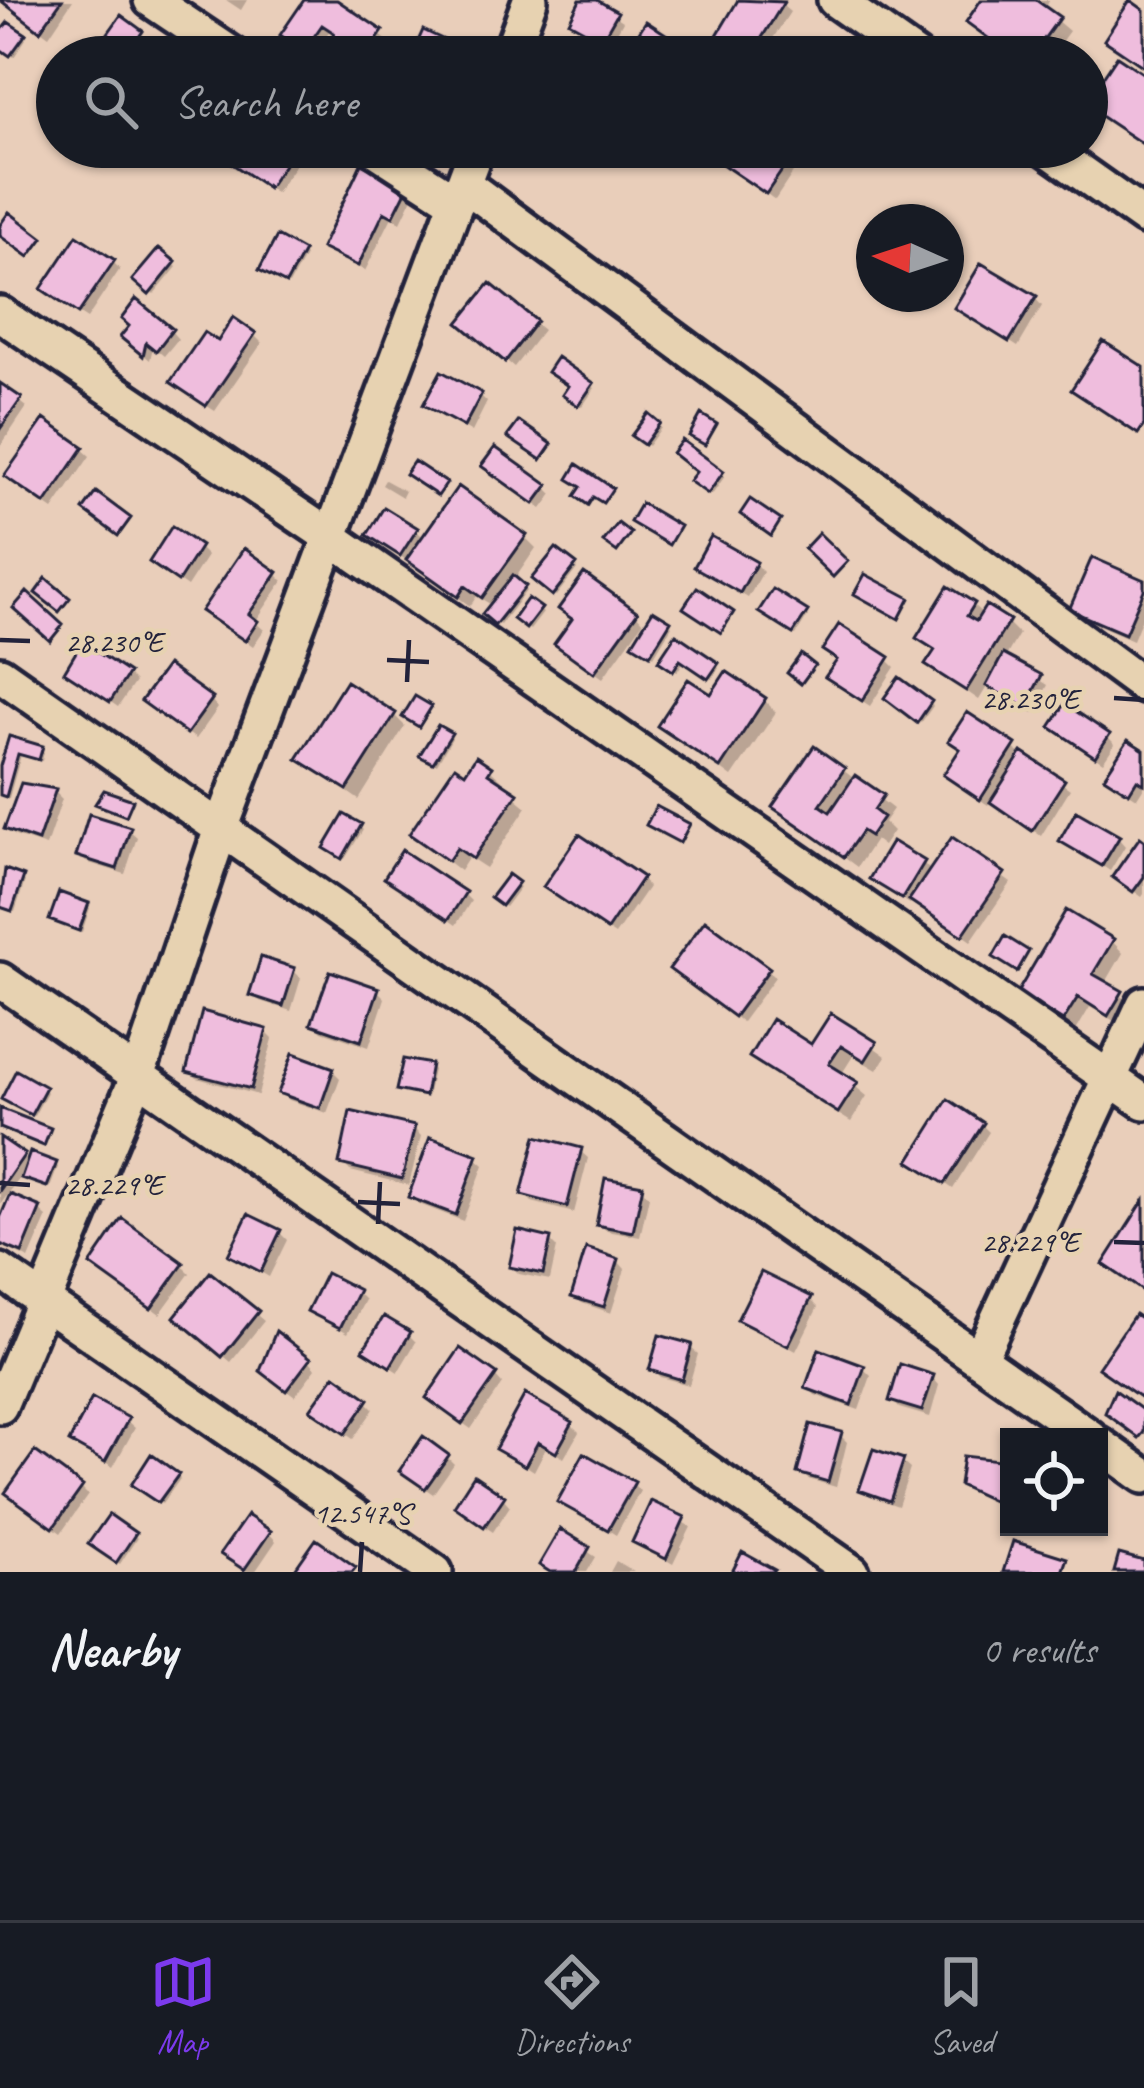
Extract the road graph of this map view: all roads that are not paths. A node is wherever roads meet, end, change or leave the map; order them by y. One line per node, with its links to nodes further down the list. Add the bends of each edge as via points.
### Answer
1 (151, 0): 4 (street)
2 (530, 0): 5 (street)
3 (836, 0): 6 (street)
4 (205, 36)
5 (517, 36)
6 (887, 36)
7 (413, 168): 10 (street)
8 (470, 168): 10 (street)
9 (1075, 168): 11 (street)
10 (461, 193): 13 (street); 15 (street)
11 (1144, 217)
12 (0, 314): 13 (street)
13 (328, 536): 16 (street); 20 (street)
14 (0, 674): 16 (street)
15 (1144, 686)
16 (221, 826): 19 (street); 24 (street)
17 (0, 980): 19 (street)
18 (1144, 1004): 20 (street)
19 (138, 1075): 23 (street); 30 (street)
20 (1112, 1079): 21 (street); 24 (street)
21 (1144, 1102)
22 (0, 1271): 23 (street)
23 (42, 1300): 25 (street); 29 (street)
24 (980, 1357): 26 (street)
25 (0, 1406)
26 (1078, 1428)
27 (1108, 1450): 28 (street)
28 (1144, 1476)
29 (435, 1572)
30 (852, 1572)

